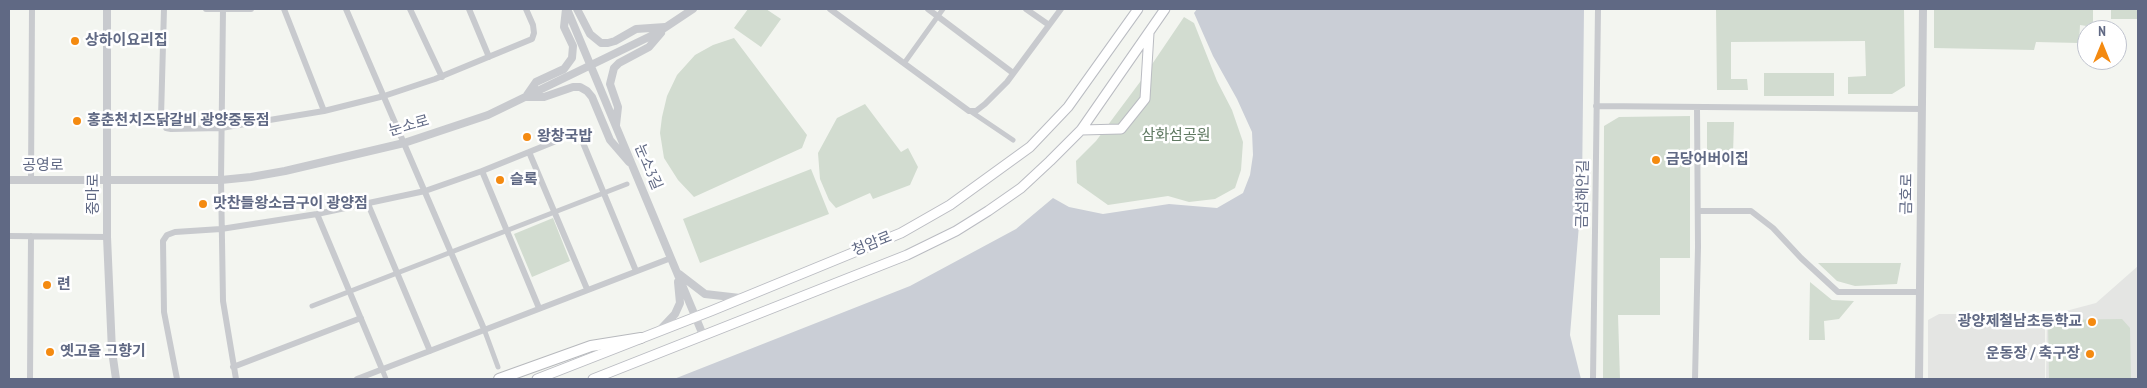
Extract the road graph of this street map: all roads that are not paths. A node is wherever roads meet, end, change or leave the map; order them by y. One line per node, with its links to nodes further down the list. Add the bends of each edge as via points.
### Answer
1 (32, 9): 49 (street)
2 (107, 9): 50 (street, 중마로)
3 (164, 9): 41 (street, via 163,123 171,129)
4 (206, 9): 5 (street)
5 (223, 9): 6 (street); 41 (street)
6 (251, 9)
7 (284, 9): 38 (street)
8 (346, 9): 33 (street)
9 (410, 9): 32 (street)
10 (469, 9): 28 (street)
11 (526, 9): 28 (street, via 533,25 532,39)
12 (567, 9): 30 (street, 눈소3길); 34 (street, via 564,28 573,46 572,58 564,70 536,82)
13 (577, 9): 26 (street, via 590,34 601,43 608,44 636,29)
14 (693, 9): 26 (street, 눈소로)
15 (830, 9): 29 (street)
16 (928, 9): 24 (street)
17 (943, 9): 24 (street)
18 (1026, 9): 25 (street)
19 (1061, 9): 25 (street)
20 (1138, 9): 72 (main road, 청암로, via 1068,107 1030,147 987,180 901,232)
21 (1165, 9): 27 (main road, 청암로)
22 (1598, 9): 35 (street, 금섬해안길)
23 (1923, 9): 37 (street, 금호로)
24 (938, 16): 29 (street); 31 (street)
25 (1049, 26): 31 (street)
26 (666, 27): 30 (street, 눈소로); 40 (street, via 649,47 614,68 610,84 618,107)
27 (1149, 31): 42 (main road, 청암로); 42 (main road, via 1145,99 1120,129)
28 (489, 57): 32 (street)
29 (905, 62): 39 (street)
30 (591, 65): 34 (street, 눈소로); 40 (street, 눈소3길)
31 (1014, 73): 39 (street, via 985,104 976,111)
32 (442, 77): 33 (street)
33 (384, 96): 38 (street); 44 (street)
34 (525, 97): 44 (street, 눈소로, via 467,123); 46 (street, via 544,97 573,87 587,90 610,140)
35 (1596, 106): 36 (street); 94 (street, 금섬해안길)
36 (1697, 107): 37 (street); 56 (street)
37 (1922, 109): 71 (street, 금호로)
38 (324, 111): 41 (street)
39 (969, 111): 43 (street)
40 (616, 127): 46 (street, 눈소3길)
41 (222, 128): 51 (street)
42 (1081, 130): 79 (main road, 청암로, via 1021,188 956,231 907,255)
43 (1013, 140)
44 (404, 142): 51 (street, 눈소로, via 284,171); 53 (street)
45 (530, 152): 47 (street); 54 (street, via 575,134 581,138); 57 (street)
46 (633, 168): 65 (street, 눈소3길)
47 (482, 171): 53 (street); 60 (street)
48 (9, 180): 49 (street, 공영로)
49 (31, 180): 50 (street, 공영로)
50 (107, 180): 51 (street, 눈소로); 63 (street, 중마로)
51 (221, 180): 59 (street)
52 (627, 184): 54 (street)
53 (424, 191): 55 (street); 64 (street)
54 (604, 193): 57 (street); 66 (street)
55 (368, 204): 58 (street); 67 (street)
56 (1698, 211): 71 (street, via 1751,210 1838,292); 95 (street)
57 (555, 212): 60 (street); 69 (street)
58 (317, 214): 59 (street); 70 (street)
59 (221, 229): 82 (street, via 223,301); 87 (street, via 175,232 166,235 163,242 164,312)
60 (507, 230): 64 (street); 74 (street)
61 (9, 236): 62 (street)
62 (31, 236): 63 (street); 85 (street)
63 (108, 237): 86 (street, 중마로)
64 (451, 252): 67 (street); 77 (street)
65 (671, 258): 66 (street); 68 (street, 눈소3길)
66 (636, 271): 69 (street)
67 (397, 273): 70 (street); 81 (street)
68 (677, 273): 72 (street, via 705,294); 75 (street, 눈소3길); 78 (street, via 680,303)
69 (587, 289): 74 (street)
70 (350, 292): 73 (street); 76 (street)
71 (1920, 292): 96 (street, 금호로)
72 (741, 298): 75 (main road, 청암로)
73 (312, 306)
74 (539, 308): 77 (street)
75 (695, 317): 78 (main road, 청암로); 79 (street, 눈소3길)
76 (361, 318): 82 (street); 84 (street)
77 (484, 329): 81 (street); 83 (street)
78 (659, 332): 80 (main road, 청암로)
79 (703, 335): 93 (main road, 청암로)
80 (642, 338): 91 (highway, via 591,346); 92 (main road, 청암로)
81 (430, 351): 84 (street)
82 (233, 367): 88 (street)
83 (498, 367)
84 (382, 369): 89 (street); 90 (street)
85 (30, 379)
86 (116, 379)
87 (177, 379)
88 (236, 379)
89 (357, 379)
90 (386, 379)
91 (499, 379)
92 (537, 379)
93 (592, 379)
94 (1593, 379)
95 (1695, 379)
96 (1919, 379)

